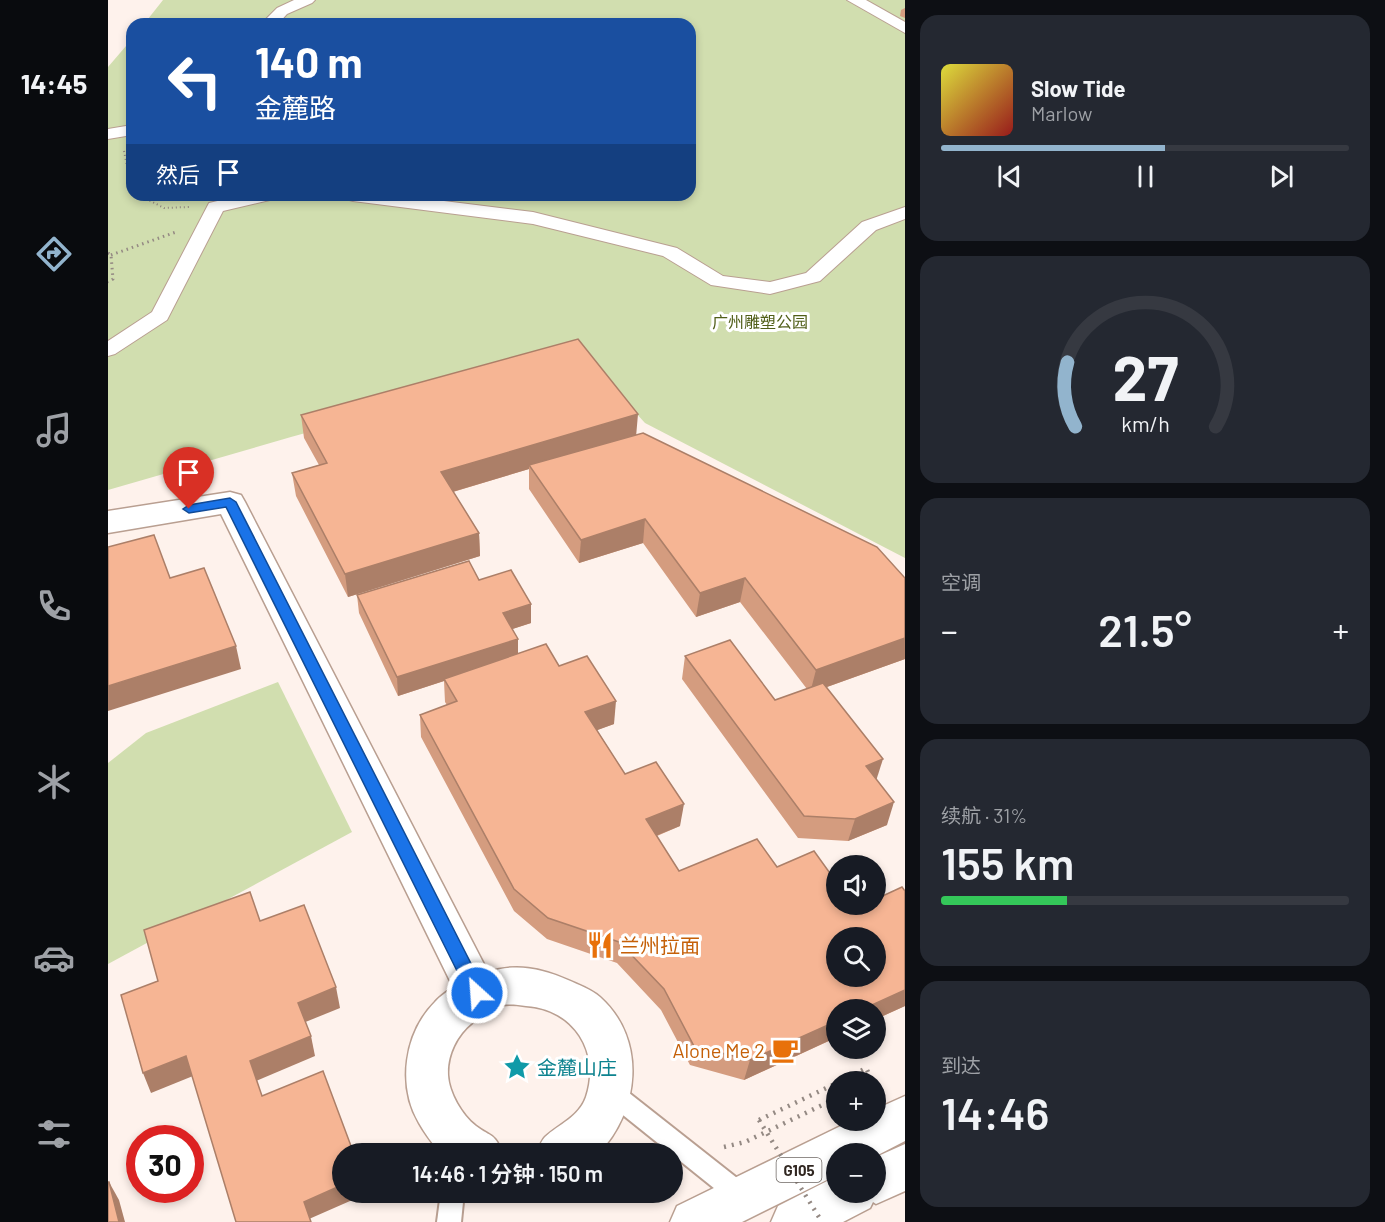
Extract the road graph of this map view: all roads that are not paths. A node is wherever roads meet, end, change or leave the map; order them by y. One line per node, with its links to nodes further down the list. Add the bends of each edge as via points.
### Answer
1 (307, 0): 3 (street, via 282,10)
2 (855, 0): 4 (street)
3 (275, 18)
4 (905, 28)
5 (247, 201): 8 (street, via 214,211 160,316)
6 (400, 201): 7 (street, via 533,218 669,252 718,281 770,288 813,277 869,226)
7 (905, 213)
8 (108, 350)
9 (108, 522): 10 (main road, via 230,502)
10 (477, 993): 11 (main road, via 505,985 534,985 562,994 586,1010 603,1033 612,1062); 13 (main road, via 453,1009 436,1032 427,1059 428,1089 439,1116)
11 (611, 1092): 14 (main road, via 599,1120); 17 (lane)
12 (905, 1118): 17 (main road, G105)
13 (461, 1143)
14 (579, 1143)
15 (905, 1167): 16 (main road)
16 (886, 1176)
17 (744, 1197): 21 (main road, G105)
18 (452, 1203): 20 (lane)
19 (832, 1203): 22 (main road, G105)
20 (449, 1222)
21 (693, 1222)
22 (794, 1222)

